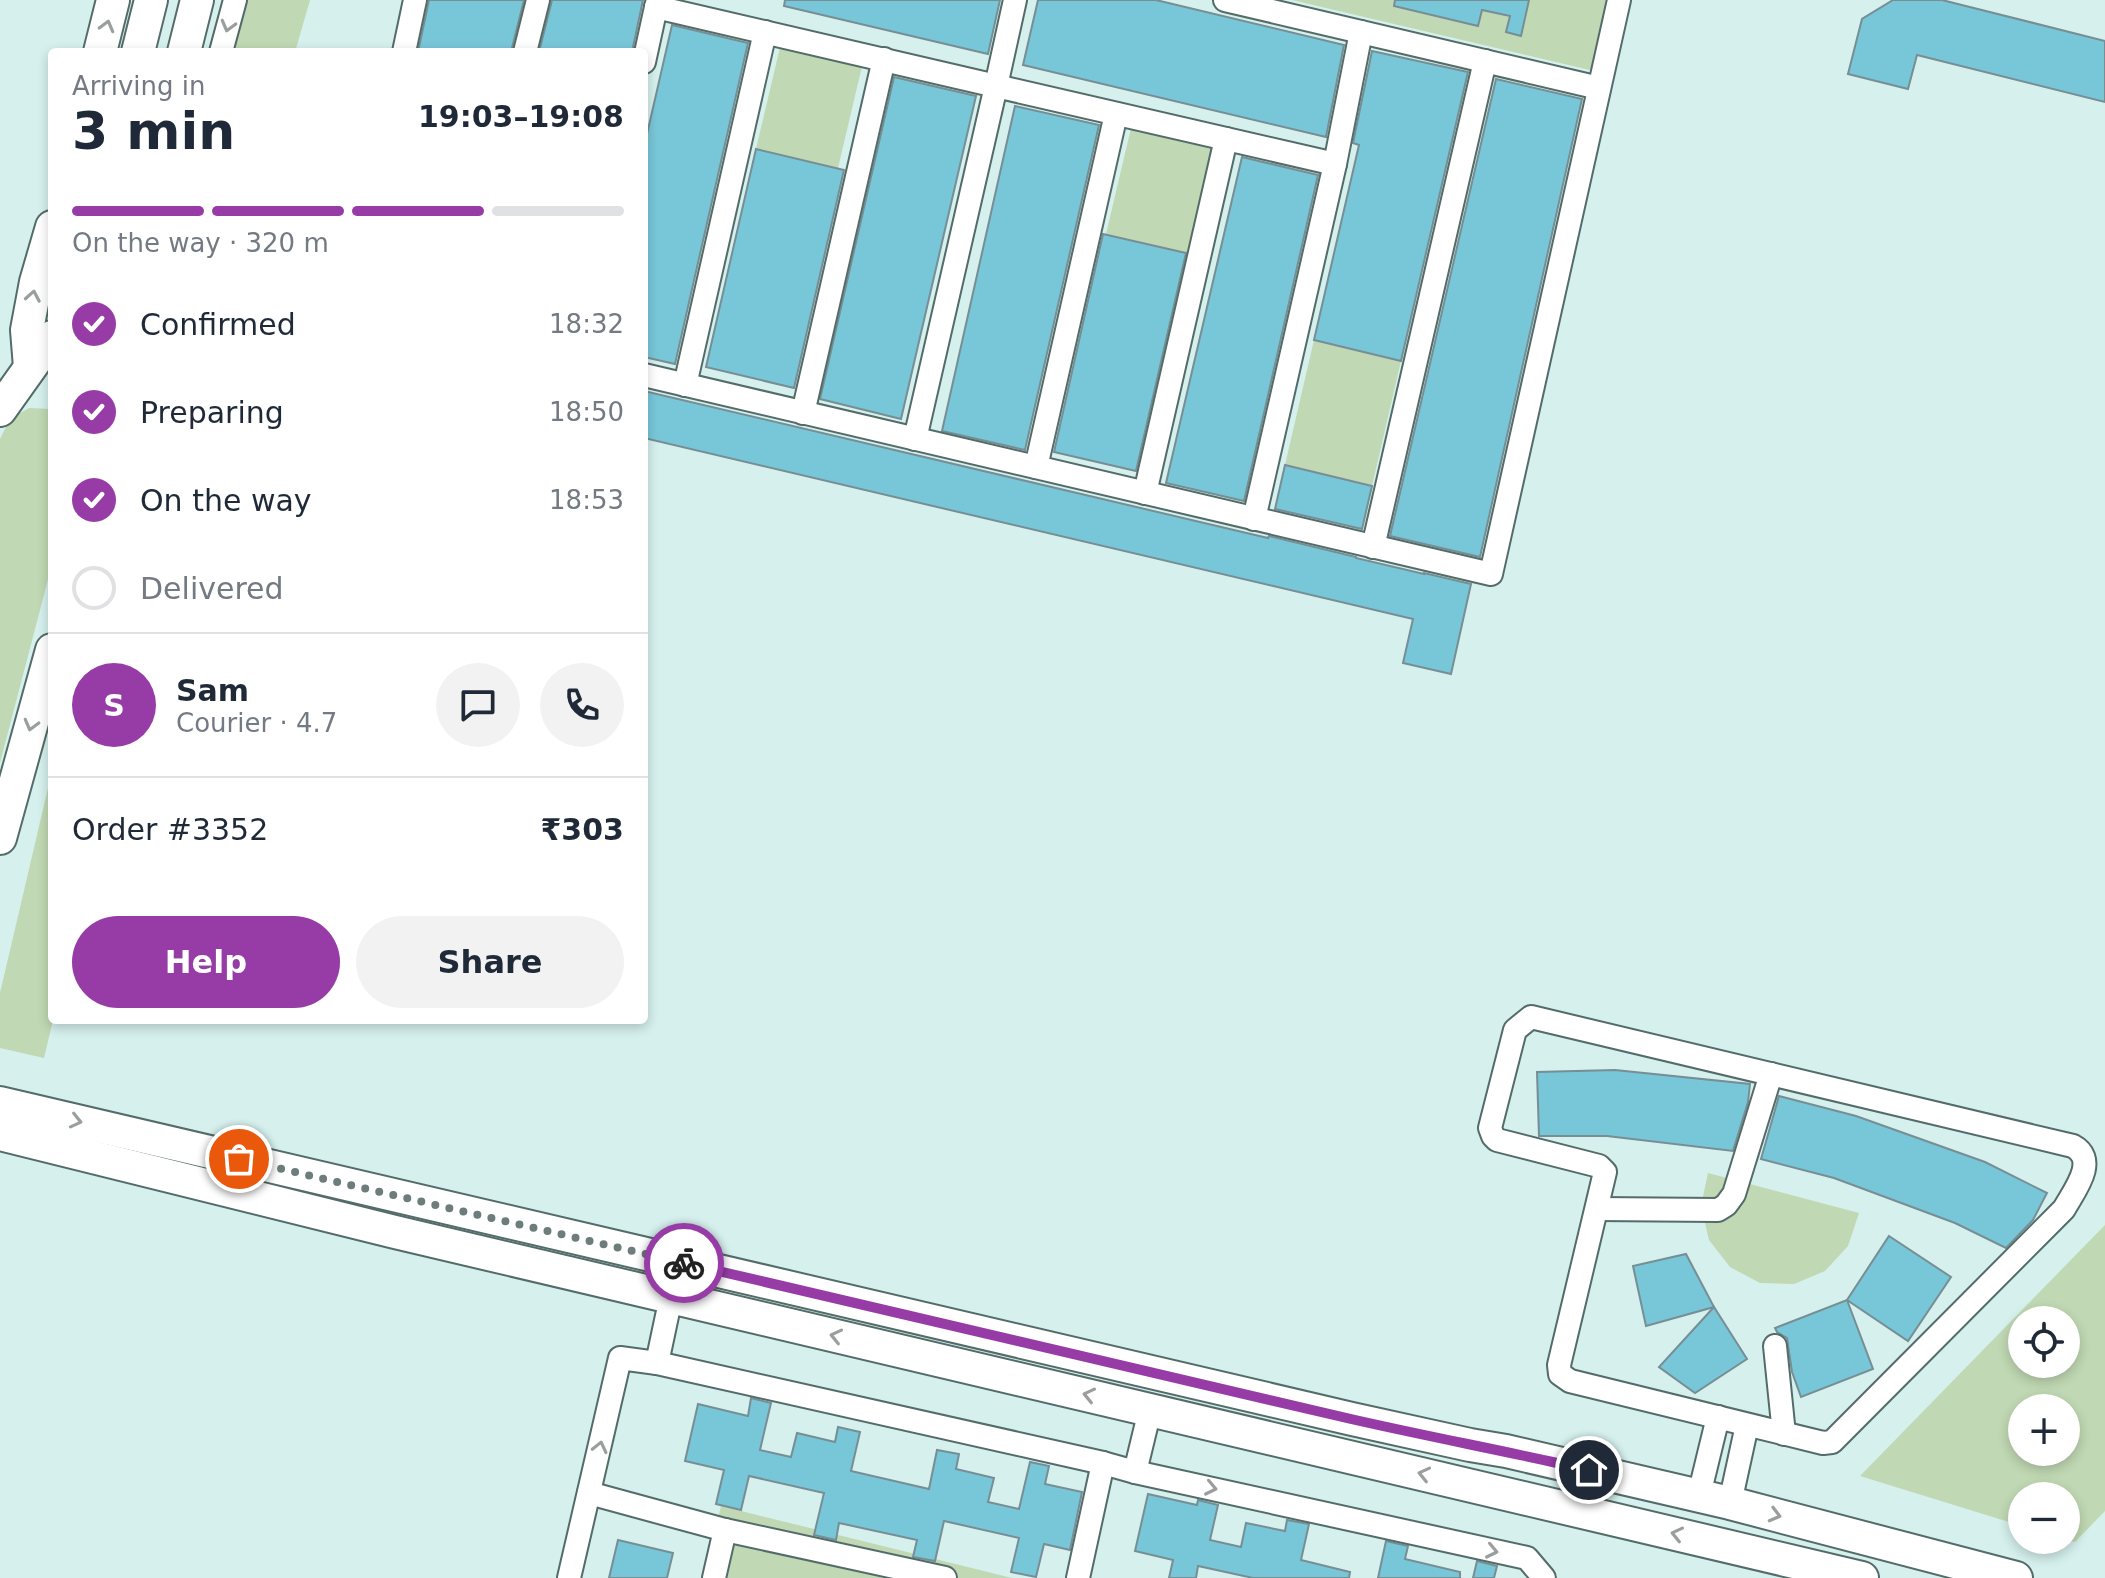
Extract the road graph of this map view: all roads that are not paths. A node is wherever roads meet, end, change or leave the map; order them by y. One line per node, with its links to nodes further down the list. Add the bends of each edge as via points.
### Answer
1 (113, 0): 13 (street, one-way to 1)
2 (151, 0): 14 (street)
3 (197, 0): 15 (street)
4 (235, 0): 16 (street, one-way to 16)
5 (415, 0): 17 (street)
6 (538, 0): 18 (street)
7 (1015, 0): 22 (street)
8 (1225, 0): 12 (street)
9 (1619, 0): 23 (street)
10 (657, 3): 11 (street); 19 (street)
11 (765, 32): 20 (street); 30 (street)
12 (1361, 32): 21 (street); 26 (street)
13 (101, 48)
14 (139, 48)
15 (185, 48)
16 (222, 48)
17 (405, 48)
18 (526, 48)
19 (647, 48)
20 (884, 59): 22 (street); 32 (street)
21 (1485, 61): 23 (street); 37 (street)
22 (996, 86): 24 (street); 33 (street)
23 (1599, 88): 37 (street, via 1491,574)
24 (1116, 114): 25 (street); 34 (street)
25 (1226, 139): 26 (street); 35 (street)
26 (1335, 164): 36 (street)
27 (48, 241): 28 (street, one-way to 27, via 27,330)
28 (41, 366): 31 (street)
29 (648, 376): 30 (street)
30 (685, 385): 32 (street)
31 (0, 410)
32 (803, 413): 33 (street)
33 (915, 439): 34 (street)
34 (1036, 467): 35 (street)
35 (1145, 493): 36 (street)
36 (1254, 519): 37 (street)
37 (1373, 547)
38 (48, 664): 39 (street, one-way to 39)
39 (0, 838)
40 (1771, 1074): 43 (street, via 1726,1205 1718,1210); 43 (street, via 1531,1017 1524,1022 1515,1030 1491,1133 1497,1140 1599,1166 1605,1172); 50 (street, via 2073,1146 2085,1165 2064,1209 1832,1442)
41 (0, 1103): 51 (street, one-way to 51)
42 (0, 1134): 44 (street)
43 (1597, 1209): 48 (street, via 1560,1374 1570,1381)
44 (671, 1297): 46 (street); 47 (street, one-way to 44)
45 (1775, 1346): 50 (street)
46 (657, 1363): 52 (street); 55 (street, one-way to 46, via 620,1358)
47 (1150, 1410): 53 (street); 54 (street, one-way to 47)
48 (1718, 1417): 49 (street); 56 (street)
49 (1747, 1425): 50 (street); 57 (street)
50 (1784, 1434)
51 (1470, 1445): 54 (street); 56 (street)
52 (1103, 1463): 53 (street); 62 (street)
53 (1135, 1472): 63 (street, one-way to 63, via 1527,1558)
54 (1461, 1483): 64 (street, one-way to 54)
55 (589, 1493): 58 (street); 59 (street)
56 (1699, 1495): 57 (street)
57 (1730, 1503): 65 (street, one-way to 65)
58 (725, 1530): 60 (street); 61 (street)
59 (569, 1578)
60 (714, 1578)
61 (945, 1578)
62 (1078, 1578)
63 (1544, 1578)
64 (1862, 1578)
65 (2016, 1578)

